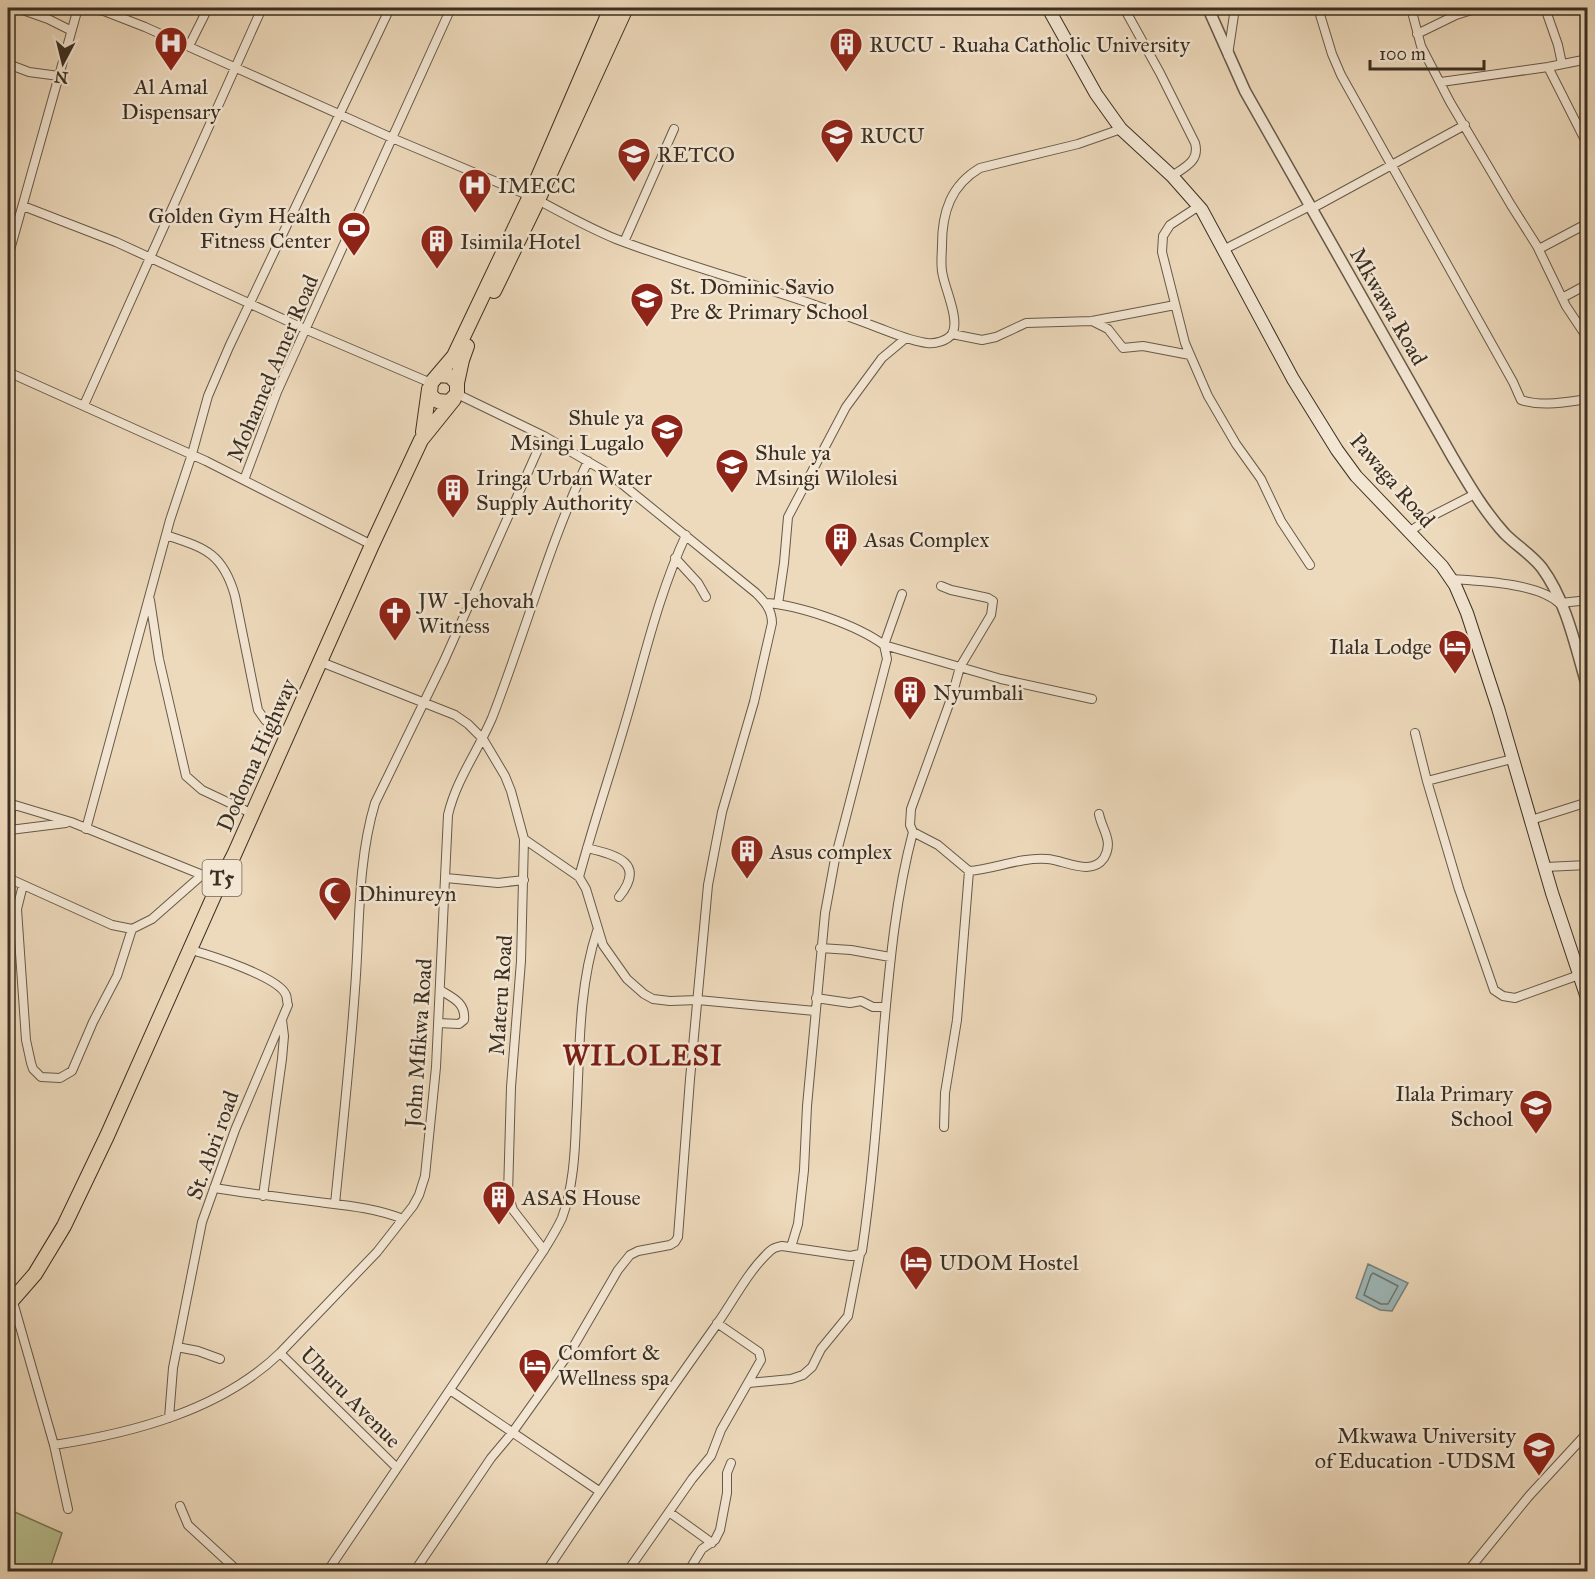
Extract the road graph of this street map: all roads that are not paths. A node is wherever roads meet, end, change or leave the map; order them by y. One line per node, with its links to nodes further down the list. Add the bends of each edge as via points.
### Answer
1 (17, 8): 18 (street)
2 (78, 8): 18 (street)
3 (88, 8): 20 (street)
4 (208, 8): 20 (street)
5 (262, 8): 26 (street)
6 (390, 8): 29 (street)
7 (451, 8): 33 (street, Mohamed Amer Road)
8 (611, 8): 37 (highway, T5)
9 (626, 8): 37 (highway, T5)
10 (1124, 8): 36 (street, via 1197,150 1190,164)
11 (1209, 8): 21 (street, Mkwawa Road)
12 (1235, 8): 21 (street)
13 (1318, 8): 35 (street, via 1341,75)
14 (1411, 8): 19 (street)
15 (1478, 8): 19 (street)
16 (1545, 8): 24 (street)
17 (1053, 9): 32 (main road, Pawaga Road, via 1096,94)
18 (70, 30): 27 (street)
19 (1417, 34): 28 (street)
20 (189, 46): 26 (street)
21 (1228, 55): 40 (street, Mkwawa Road)
22 (1587, 59): 24 (street)
23 (8, 64): 27 (street)
24 (1562, 64): 25 (street)
25 (1548, 67): 28 (street); 34 (street)
26 (235, 68): 29 (street); 46 (street)
27 (58, 76): 38 (street)
28 (1441, 82): 30 (street)
29 (341, 114): 33 (street); 49 (street)
30 (1465, 125): 35 (street); 43 (street)
31 (674, 129): 42 (street)
32 (1121, 129): 36 (main road, Pawaga Road); 53 (street, via 980,168 958,185 948,200 942,236 942,273 954,316)
33 (392, 138): 37 (street); 52 (street, Mohamed Amer Road)
34 (1587, 146)
35 (1392, 166): 40 (street); 60 (street, via 1521,400 1545,404)
36 (1172, 176): 39 (main road, Pawaga Road)
37 (534, 198): 42 (street); 58 (highway, T5, via 454,356); 59 (highway, T5, via 465,351)
38 (23, 206): 45 (street); 46 (street)
39 (1199, 206): 44 (main road, Pawaga Road); 50 (street, via 1170,225 1163,236 1162,252)
40 (1310, 207): 44 (street); 67 (street, Mkwawa Road)
41 (1587, 223): 43 (street)
42 (624, 242): 54 (street)
43 (1539, 249): 48 (street)
44 (1223, 250): 68 (main road, Pawaga Road, via 1293,379 1337,450)
45 (8, 257)
46 (151, 259): 49 (street); 61 (street)
47 (1587, 284): 48 (street)
48 (1562, 298): 55 (street)
49 (250, 304): 52 (street); 64 (street, via 208,396)
50 (1175, 305): 51 (street); 56 (street)
51 (1092, 321): 53 (street, via 1026,323 982,340); 56 (street, via 1108,328 1123,348 1143,346)
52 (307, 330): 58 (street); 66 (street, Mohamed Amer Road)
53 (952, 334): 54 (street, via 934,344)
54 (906, 338): 81 (street, via 882,358 846,407 788,517)
55 (1587, 339)
56 (1190, 355): 73 (street, via 1219,416 1261,479 1281,521)
57 (8, 372): 61 (street)
58 (433, 382): 59 (highway, via 450,375); 59 (highway, via 430,393 438,401 449,402); 63 (highway, T5)
59 (456, 392): 62 (street); 63 (highway, T5)
60 (1587, 399)
61 (84, 405): 64 (street)
62 (544, 436): 65 (street); 89 (street)
63 (421, 440): 71 (highway, Dodoma Highway / T5)
64 (192, 454): 66 (street); 69 (street)
65 (588, 461): 70 (street); 92 (street, John Mfikwa Road, via 549,552)
66 (244, 480): 71 (street)
67 (1475, 494): 68 (street); 82 (street, Mkwawa Road, via 1501,530 1542,568)
68 (1408, 532): 74 (main road, Pawaga Road)
69 (166, 535): 77 (street); 91 (street, via 211,553 224,570 235,596 258,710)
70 (686, 536): 72 (street); 80 (street)
71 (372, 545): 85 (highway, Dodoma Highway / T5)
72 (675, 558): 78 (street); 105 (street)
73 (1310, 565)
74 (1451, 579): 82 (street, via 1532,591); 93 (main road, Pawaga Road, via 1471,625)
75 (941, 586): 86 (street, via 993,601 991,615)
76 (902, 594): 83 (street)
77 (150, 596): 97 (street, via 159,659 186,776 202,790); 101 (street)
78 (706, 597)
79 (1587, 600): 82 (street)
80 (765, 603): 81 (street); 125 (street, via 772,623 715,846 704,918)
81 (778, 604): 83 (street, via 852,628)
82 (1561, 604): 84 (street, Mkwawa Road)
83 (884, 645): 86 (street); 119 (street, via 887,658 835,859)
84 (1583, 661): 87 (street, Mkwawa Road)
85 (321, 662): 89 (street, Materu Road); 91 (highway, Dodoma Highway / T5)
86 (960, 667): 88 (street); 102 (street, via 911,809 910,825)
87 (1587, 688)
88 (1092, 699)
89 (423, 702): 92 (street, Materu Road, via 455,715); 134 (street, via 375,803 368,828)
90 (1415, 733): 94 (street)
91 (286, 736): 97 (highway, Dodoma Highway / T5)
92 (483, 739): 104 (street, Materu Road, via 505,776); 112 (street, John Mfikwa Road, via 453,796 448,815)
93 (1512, 759): 94 (street); 99 (main road, Pawaga Road)
94 (1427, 781): 122 (street, via 1494,990 1515,998)
95 (1587, 802): 99 (street)
96 (9, 804): 100 (street); 103 (street)
97 (253, 814): 114 (highway, Dodoma Highway / T5)
98 (1099, 814): 108 (street, via 1108,841 1106,853 1097,864 1080,867 1032,859)
99 (1531, 820): 107 (main road, Pawaga Road)
100 (71, 822): 101 (street); 103 (street)
101 (86, 829): 109 (street)
102 (914, 832): 108 (street, via 938,845); 121 (street)
103 (9, 833)
104 (524, 839): 110 (street); 113 (street, Materu Road)
105 (587, 848): 110 (street); 116 (street, via 624,861 628,882)
106 (1587, 865): 107 (street)
107 (1545, 867): 122 (main road, Pawaga Road)
108 (969, 871): 131 (street)
109 (202, 875): 114 (street); 117 (street, via 152,919)
110 (579, 877): 118 (street)
111 (8, 878): 115 (street)
112 (446, 878): 113 (street, via 498,883); 123 (street, John Mfikwa Road)
113 (524, 880): 137 (street, Materu Road, via 508,1194 513,1210)
114 (220, 882): 120 (highway, Dodoma Highway / T5)
115 (23, 885): 117 (street, via 112,925); 117 (street, via 17,909 26,1040 33,1069 41,1077 60,1078 72,1071 117,976)
116 (619, 897)
117 (132, 929)
118 (597, 931): 125 (street, via 627,979 644,994 661,1000); 137 (street, via 584,995 569,1192)
119 (820, 948): 121 (street); 124 (street)
120 (191, 950): 129 (street, St. Abri road, via 218,957 282,989 288,1005); 139 (highway, Dodoma Highway / T5, via 64,1226 44,1261)
121 (890, 957): 127 (street)
122 (1580, 975): 126 (main road, Pawaga Road)
123 (440, 990): 130 (street, John Mfikwa Road); 130 (street, via 459,1002 465,1012 459,1024)
124 (816, 998): 127 (street); 128 (street)
125 (698, 1000): 128 (street); 148 (street, via 678,1237 670,1245 630,1255 572,1349)
126 (1587, 1001)
127 (886, 1007): 138 (street)
128 (815, 1011): 136 (street, via 804,1170 798,1224)
129 (282, 1019): 132 (street, St. Abri road); 133 (street, via 282,1059)
130 (438, 1023): 135 (street, John Mfikwa Road, via 429,1156 419,1195)
131 (944, 1127)
132 (214, 1188): 133 (street); 141 (street, St. Abri road, via 202,1222)
133 (263, 1196): 134 (street)
134 (335, 1204): 135 (street)
135 (403, 1219): 142 (street, John Mfikwa Road)
136 (791, 1247): 138 (street); 140 (street, via 770,1251)
137 (544, 1250): 145 (street)
138 (860, 1254): 144 (street, via 848,1316 821,1349 812,1367 791,1379)
139 (10, 1304): 149 (street)
140 (717, 1323): 144 (street, via 759,1352 761,1357); 152 (street)
141 (177, 1347): 143 (street); 146 (street, St. Abri road)
142 (280, 1353): 146 (street, John Mfikwa Road, via 251,1377); 151 (street, Uhuru Avenue)
143 (220, 1359)
144 (749, 1383): 155 (street, via 721,1430 711,1456)
145 (450, 1390): 148 (street); 151 (street)
146 (169, 1418): 149 (street, John Mfikwa Road)
147 (1587, 1432): 163 (street)
148 (512, 1433): 152 (street); 159 (street)
149 (54, 1446): 154 (street)
150 (731, 1463): 156 (street, via 720,1530)
151 (397, 1468): 158 (street)
152 (599, 1491): 160 (street)
153 (180, 1506): 157 (street, via 188,1525)
154 (68, 1509)
155 (669, 1512): 156 (street); 161 (street)
156 (712, 1543): 162 (street, via 702,1549)
157 (238, 1572)
158 (327, 1572)
159 (414, 1572)
160 (546, 1572)
161 (627, 1572)
162 (688, 1572)
163 (1467, 1572)

